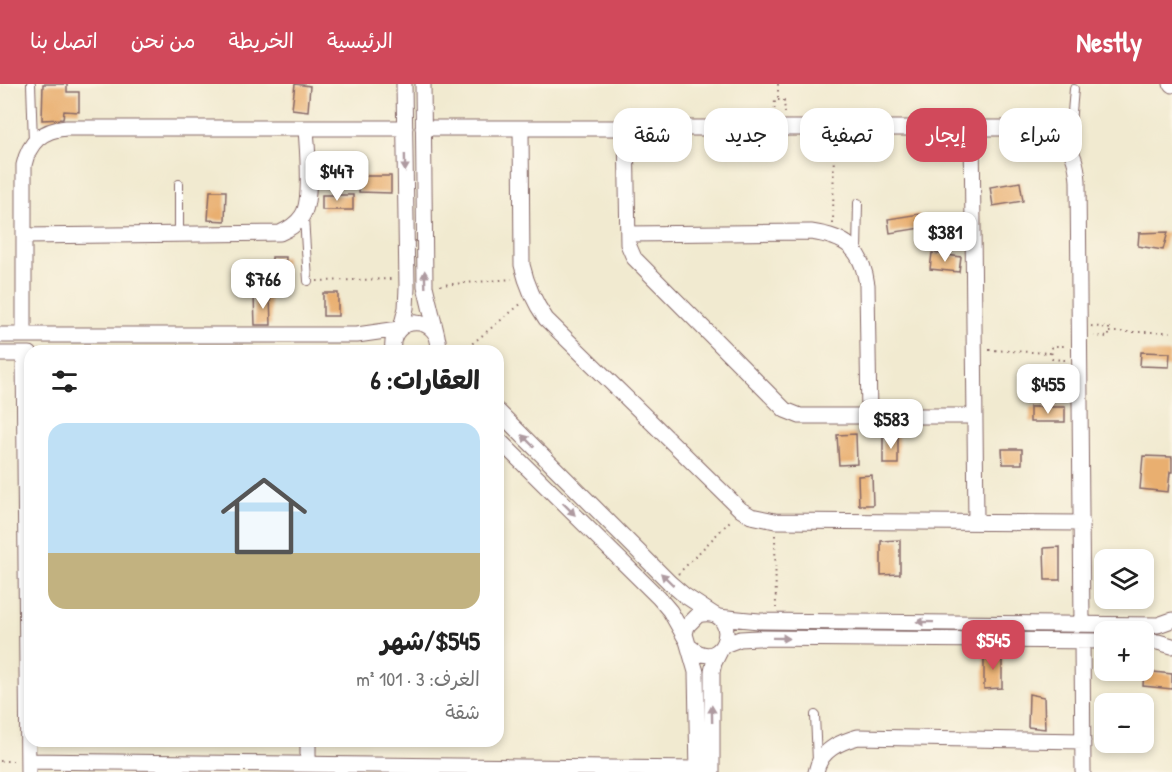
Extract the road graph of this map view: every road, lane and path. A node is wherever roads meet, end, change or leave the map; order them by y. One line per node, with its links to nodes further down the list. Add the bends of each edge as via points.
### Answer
1 (31, 84): 15 (lane)
2 (404, 84): 11 (street)
3 (423, 84): 12 (street)
4 (778, 84): 6 (path)
5 (1074, 89): 9 (lane)
6 (778, 100): 7 (path, via 774,101); 8 (path, via 785,100)
7 (776, 108)
8 (784, 108)
9 (1072, 108)
10 (306, 128): 11 (street); 15 (street, via 66,128 42,134); 22 (street, via 308,200)
11 (405, 128): 29 (street, one-way to 29)
12 (423, 128): 13 (street); 31 (street, one-way to 12)
13 (521, 128): 14 (street); 28 (street)
14 (613, 128)
15 (33, 142): 26 (street, via 24,165)
16 (627, 162): 23 (street)
17 (833, 162): 25 (path)
18 (972, 162): 42 (street)
19 (1076, 162): 38 (street)
20 (179, 183): 24 (lane)
21 (858, 203): 27 (lane)
22 (304, 214): 24 (street, via 294,226 280,233); 30 (lane)
23 (628, 234): 25 (street); 46 (street, via 631,251 639,264 785,410 800,416)
24 (179, 235): 26 (street)
25 (832, 235): 27 (street)
26 (24, 236): 37 (street)
27 (857, 253): 46 (street, via 865,268 867,285)
28 (525, 278): 31 (path); 32 (street)
29 (407, 279): 30 (path); 33 (street)
30 (308, 281)
31 (425, 286): 39 (street)
32 (531, 296): 41 (path); 50 (street, via 546,319)
33 (400, 328): 37 (street, via 349,335); 39 (street, via 421,323 428,326); 40 (street)
34 (1109, 332): 35 (path); 38 (path, via 1108,337); 38 (path, via 1108,327)
35 (1172, 332)
36 (0, 335): 37 (street)
37 (24, 335)
38 (1080, 342): 43 (path, via 1053,346); 43 (path, via 1052,359); 53 (street)
39 (439, 344)
40 (393, 345)
41 (470, 345)
42 (974, 349): 43 (path); 47 (street)
43 (1051, 353)
44 (0, 354): 45 (street)
45 (24, 354)
46 (869, 416): 47 (street)
47 (975, 416): 52 (street)
48 (504, 417): 54 (street, one-way to 48)
49 (504, 444): 62 (street, one-way to 62, via 659,598)
50 (741, 510): 51 (street, via 757,518); 54 (path)
51 (775, 520): 52 (street); 57 (path)
52 (976, 522): 53 (street)
53 (1082, 523): 58 (street)
54 (670, 583): 55 (street)
55 (716, 616): 57 (street); 62 (street, via 698,615 691,620 685,633); 63 (street, via 727,633)
56 (1172, 620): 58 (street, via 1158,625)
57 (776, 621): 58 (street, one-way to 57)
58 (1082, 624)
59 (1082, 641): 60 (street); 63 (street, one-way to 59, via 740,639 758,638); 66 (street)
60 (1094, 641)
61 (1154, 642): 64 (street)
62 (688, 644): 63 (street, via 702,654 716,652); 74 (street, via 696,672)
63 (723, 646): 74 (street, one-way to 63, via 712,672)
64 (1172, 646)
65 (815, 715): 73 (lane)
66 (1083, 741): 73 (street, via 858,737 841,741 826,752); 75 (street)
67 (28, 747): 70 (street)
68 (308, 747): 69 (street)
69 (308, 764): 71 (street); 72 (street)
70 (28, 767): 71 (street)
71 (132, 767)
72 (417, 769): 74 (street)
73 (817, 770)
74 (702, 771)
75 (1083, 772)

